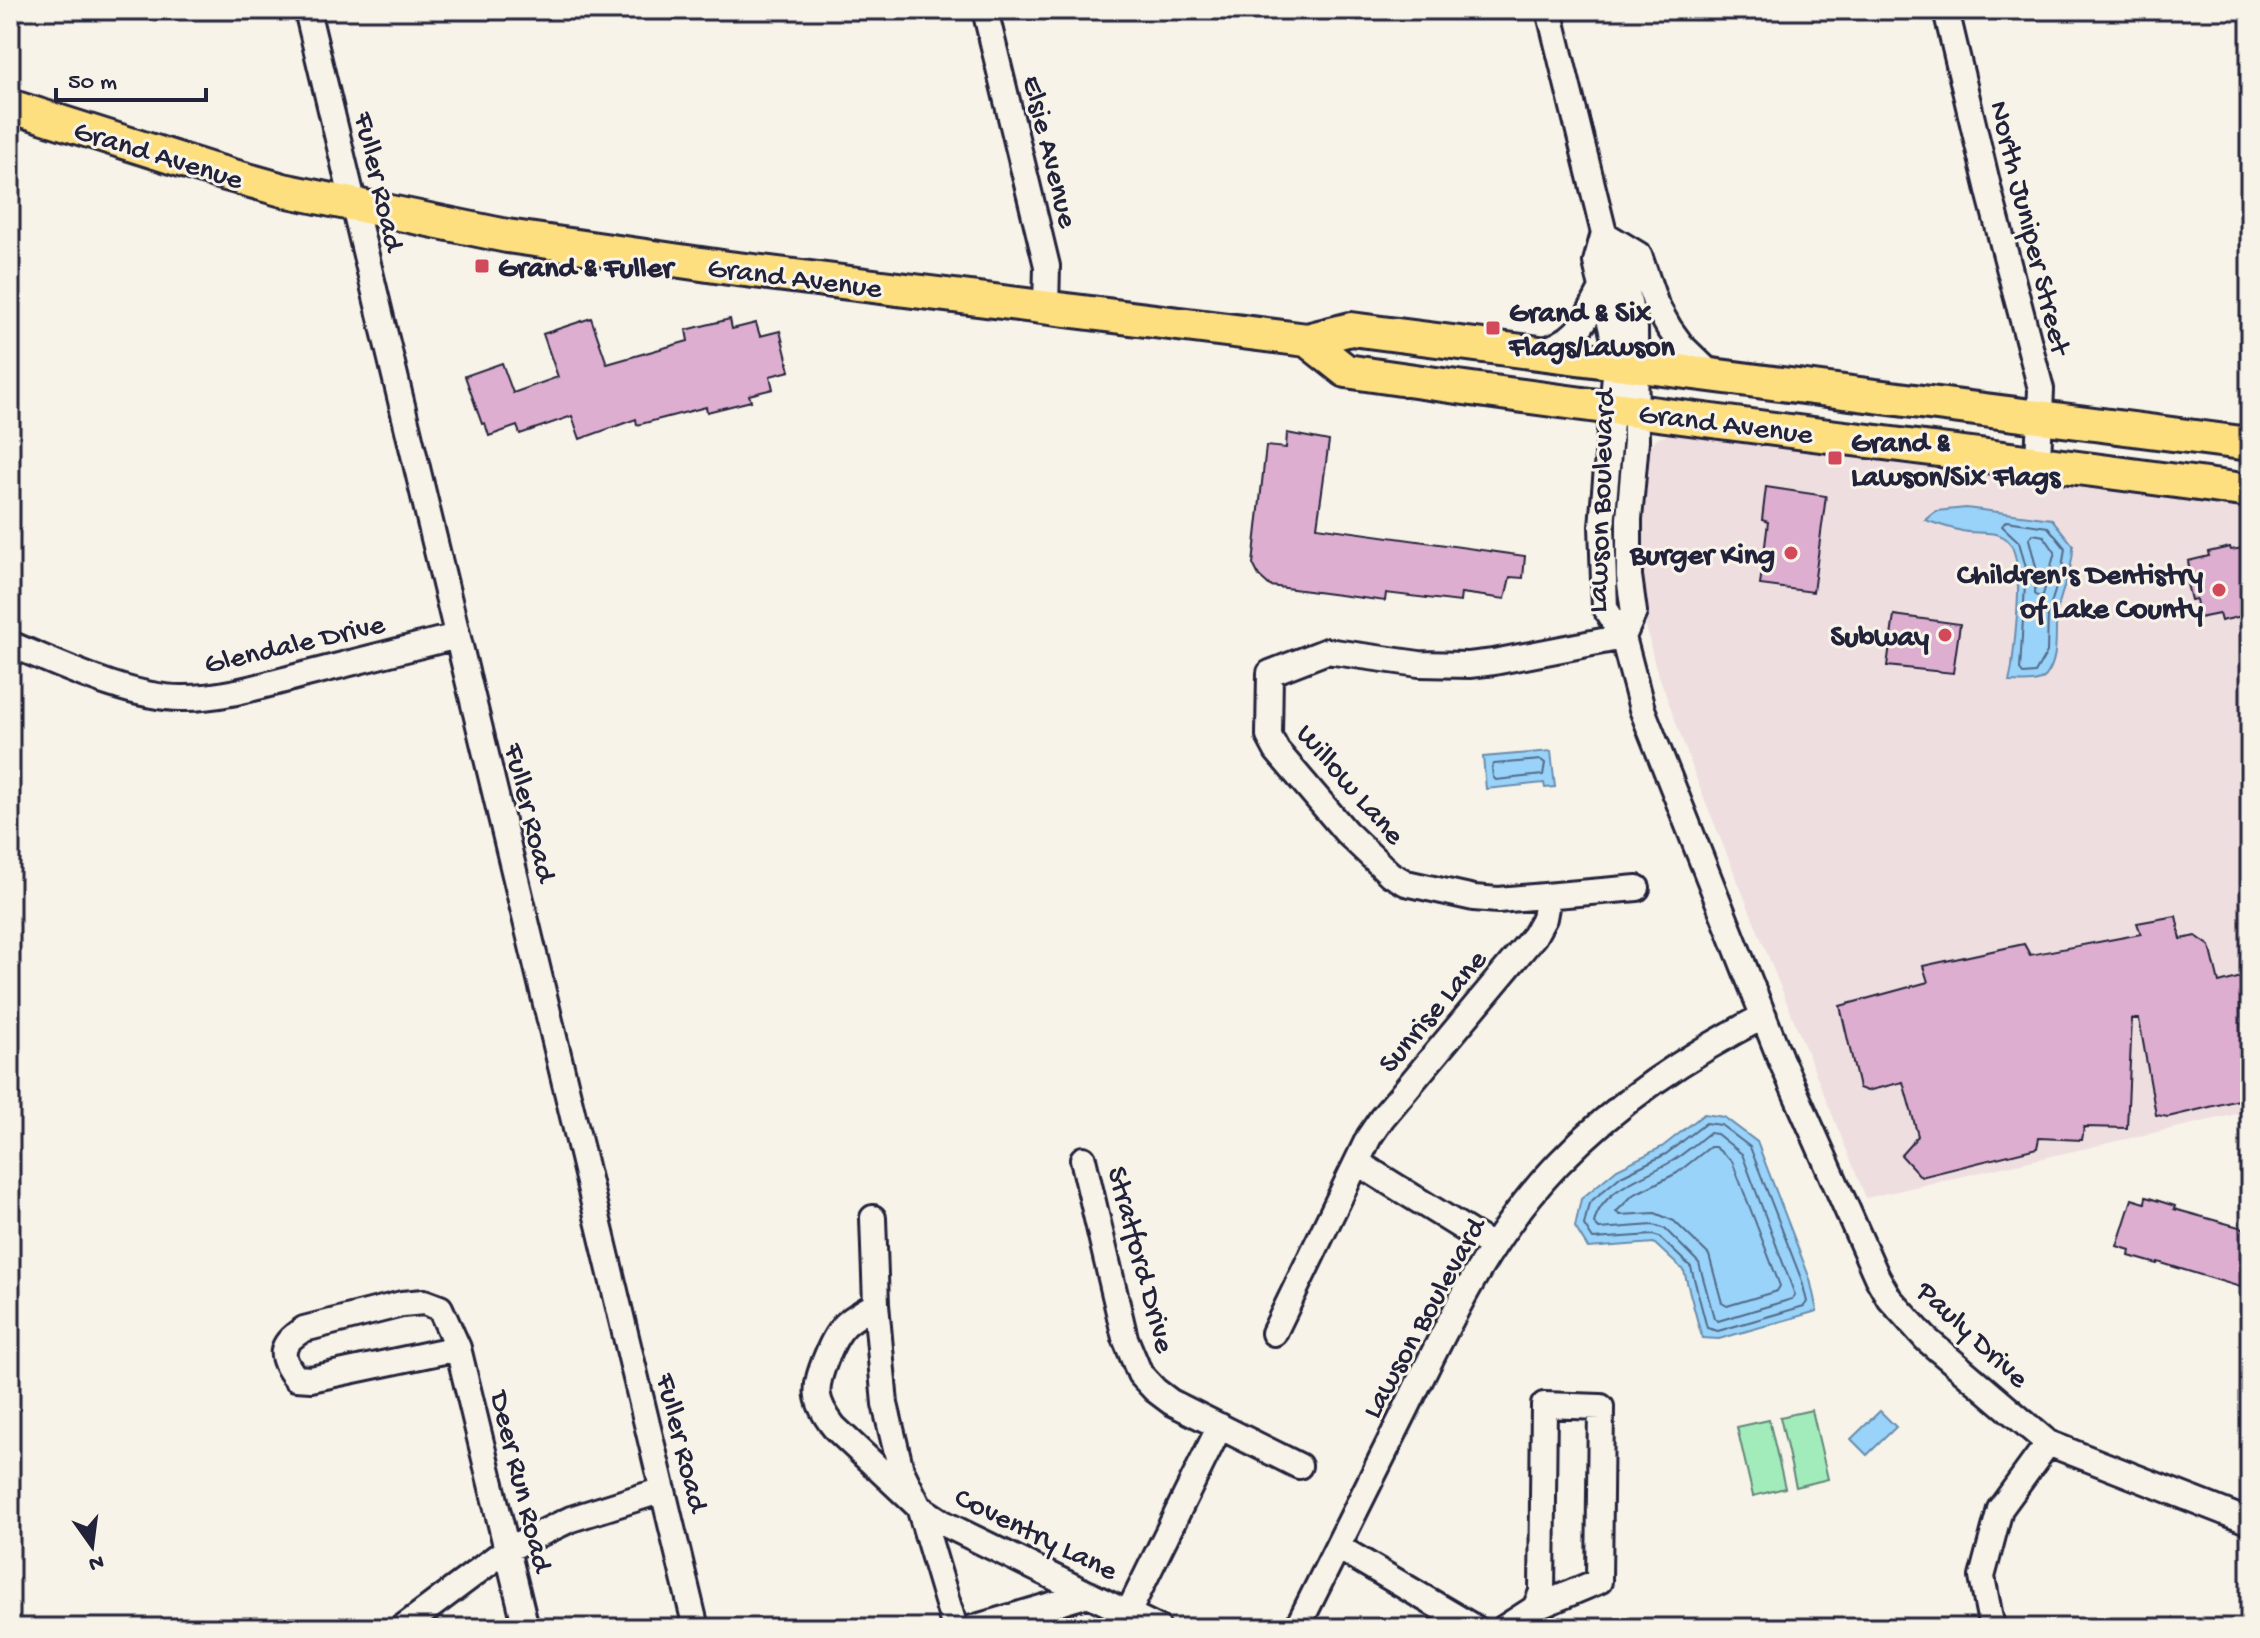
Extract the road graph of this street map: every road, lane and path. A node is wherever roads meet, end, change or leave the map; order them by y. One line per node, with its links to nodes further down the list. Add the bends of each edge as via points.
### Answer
1 (307, 10): 6 (street, Fuller Road)
2 (985, 10): 9 (street, Elsie Avenue, via 1047,266)
3 (1549, 10): 7 (street)
4 (1946, 10): 15 (street, North Juniper Street, via 2041,389)
5 (10, 106): 6 (main road, Grand Avenue, via 212,170)
6 (354, 205): 9 (main road, Grand Avenue, via 646,257); 19 (street, Fuller Road)
7 (1604, 233): 8 (street, via 1596,262); 12 (street, via 1620,264 1635,329); 13 (street, via 1639,255 1669,328)
8 (1602, 289): 11 (street, via 1570,340); 12 (street)
9 (1046, 307): 10 (main road, Grand Avenue)
10 (1307, 340): 11 (main road, Grand Avenue, via 1351,329); 14 (main road, Grand Avenue, via 1346,371)
11 (1535, 354): 12 (main road, Grand Avenue)
12 (1626, 365): 13 (main road, Grand Avenue); 14 (street, Lawson Boulevard)
13 (1713, 376): 15 (main road, Grand Avenue)
14 (1624, 409): 17 (main road, Grand Avenue); 20 (street, Lawson Boulevard, via 1602,526 1605,608)
15 (2041, 416): 16 (main road, Grand Avenue); 17 (street, North Juniper Street)
16 (2250, 444)
17 (2038, 461): 18 (main road, Grand Avenue)
18 (2250, 491)
19 (457, 636): 21 (street, Glendale Drive, via 247,690 183,698 117,685); 35 (street, Fuller Road)
20 (1623, 637): 23 (street, Willow Lane, via 1469,665 1327,651 1270,673 1269,736 1277,751 1382,867 1406,883 1474,898); 24 (street, Lawson Boulevard, via 1642,709)
21 (10, 644)
22 (1637, 888): 23 (street, Willow Lane)
23 (1548, 896): 26 (street, Sunrise Lane, via 1534,936 1382,1118)
24 (1764, 1016): 28 (street, Lawson Boulevard, via 1718,1039 1633,1095 1558,1164); 33 (street, Pauly Drive, via 1889,1298 1926,1339)
25 (1083, 1159): 32 (street, Stratford Drive, via 1125,1338 1140,1374 1171,1402)
26 (1358, 1163): 28 (street); 30 (street, Sunrise Lane)
27 (873, 1218): 29 (street, Coventry Lane)
28 (1492, 1246): 38 (street, Lawson Boulevard)
29 (876, 1304): 36 (street, Coventry Lane, via 885,1404 901,1470); 36 (street, Coventry Lane, via 846,1325 831,1345 817,1381 817,1397 834,1427)
30 (1274, 1333)
31 (458, 1348): 31 (street, Deer Run Road, via 311,1379 296,1378 284,1363 283,1350 304,1329 424,1302 440,1308); 39 (street, Deer Run Road)
32 (1220, 1426): 34 (street, Stratford Drive); 42 (street)
33 (2048, 1443): 37 (street, Pauly Drive); 52 (street, via 2000,1509 1982,1577)
34 (1299, 1466)
35 (663, 1490): 39 (street, via 571,1519); 45 (street, Fuller Road)
36 (919, 1507): 40 (street, Coventry Lane); 46 (street, Coventry Lane)
37 (2250, 1522)
38 (1338, 1547): 49 (street, Lawson Boulevard); 50 (street)
39 (506, 1550): 43 (street); 44 (street, Deer Run Road)
40 (1089, 1594): 42 (street, Coventry Lane); 47 (street)
41 (1535, 1608): 41 (street, via 1599,1581 1601,1407 1544,1405 1542,1592); 51 (street)
42 (1128, 1613): 48 (street, Coventry Lane)
43 (402, 1628)
44 (526, 1628)
45 (696, 1628)
46 (955, 1628)
47 (973, 1628)
48 (1158, 1628)
49 (1297, 1628)
50 (1475, 1628)
51 (1504, 1628)
52 (1992, 1628)

